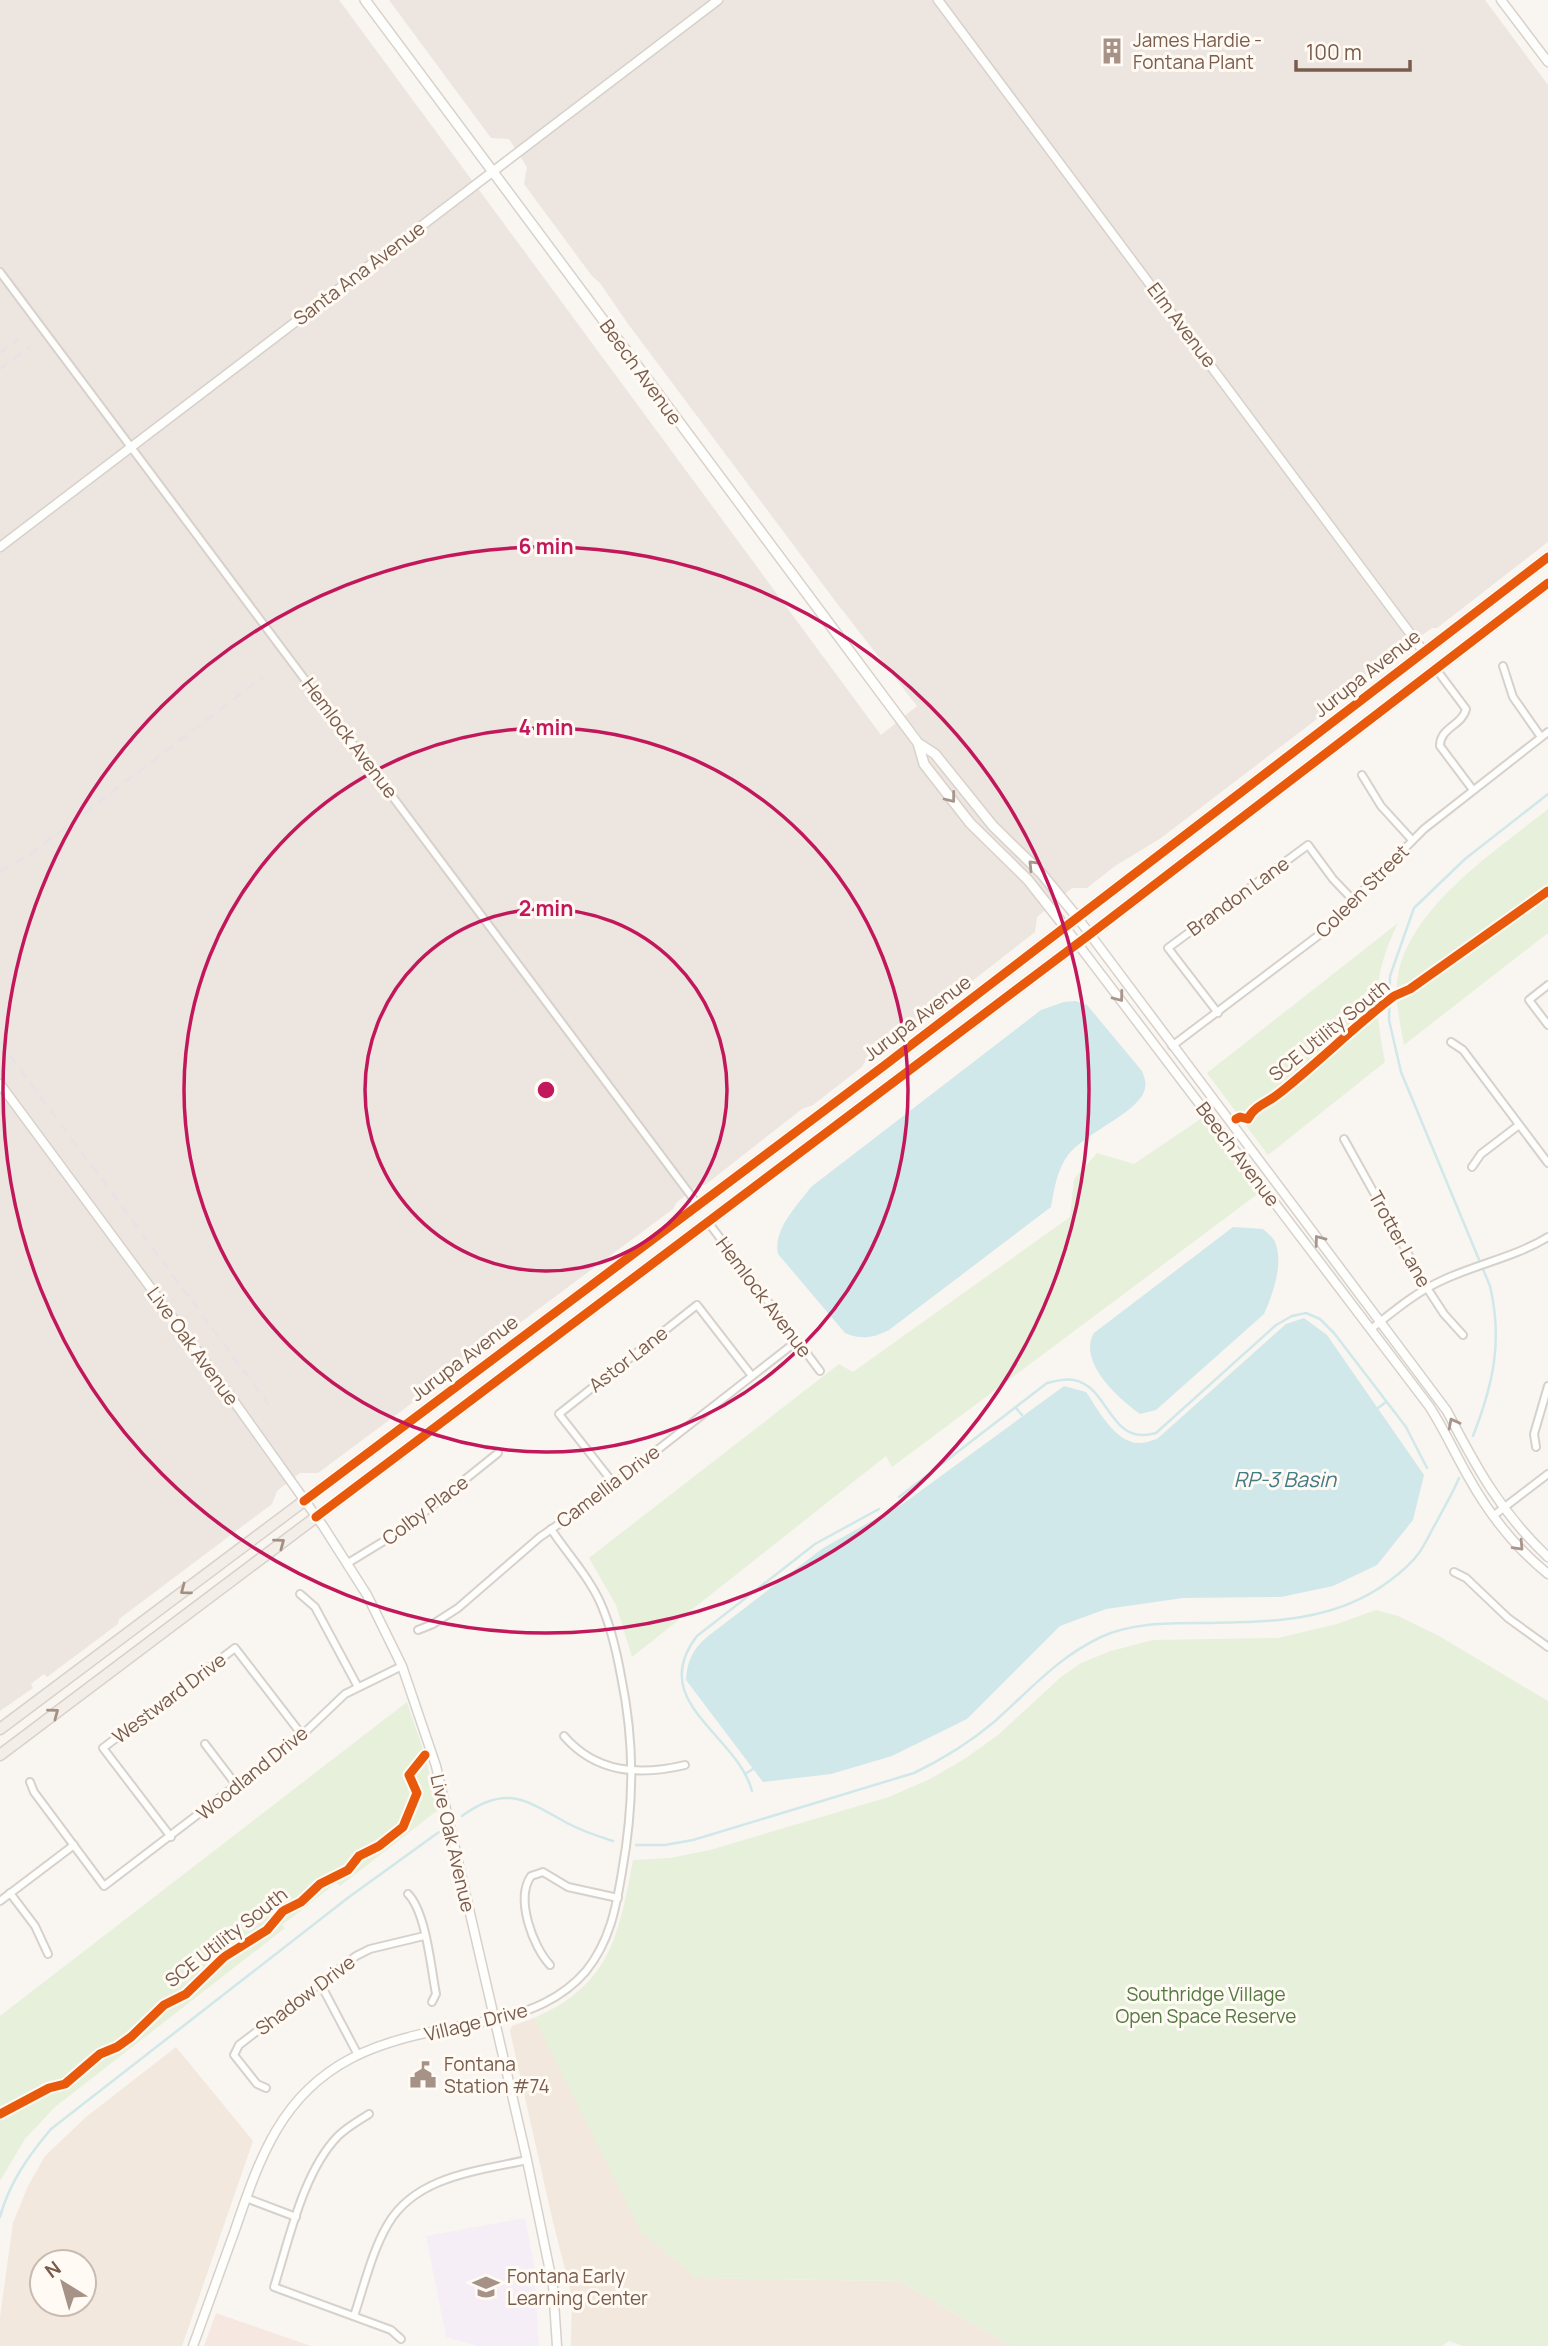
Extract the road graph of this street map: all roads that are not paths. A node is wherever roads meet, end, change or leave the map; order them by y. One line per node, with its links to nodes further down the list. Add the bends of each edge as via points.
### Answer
1 (365, 0): 6 (main road, Beech Avenue)
2 (718, 0): 6 (street, Santa Ana Avenue)
3 (938, 0): 12 (street, Elm Avenue)
4 (1501, 0): 5 (street)
5 (1548, 62)
6 (493, 171): 8 (street, Santa Ana Avenue); 17 (main road, Beech Avenue)
7 (0, 272): 8 (street, Hemlock Avenue)
8 (132, 447): 9 (street, Santa Ana Avenue); 36 (street, Hemlock Avenue)
9 (0, 547)
10 (1548, 557): 12 (main road, Jurupa Avenue)
11 (1548, 583): 14 (main road, Jurupa Avenue)
12 (1424, 652): 22 (main road, Jurupa Avenue)
13 (1503, 667): 16 (street, via 1513,697)
14 (1436, 669): 19 (street, via 1466,709 1443,734 1440,746); 24 (main road, Jurupa Avenue)
15 (1548, 732): 16 (street, Coleen Street)
16 (1541, 737): 19 (street, Coleen Street)
17 (918, 743): 22 (main road, Beech Avenue, one-way to 17, via 1041,873 993,826 936,754); 23 (main road, Beech Avenue, one-way to 23, via 924,764 970,822 1028,880)
18 (1362, 775): 20 (street, via 1381,806)
19 (1473, 790): 20 (street, Coleen Street)
20 (1412, 840): 21 (street, Coleen Street)
21 (1354, 901): 27 (street, Coleen Street, via 1319,935); 27 (street, Brandon Lane, via 1308,845 1168,948)
22 (1077, 918): 23 (main road, Jurupa Avenue); 24 (street, Beech Avenue)
23 (1065, 926): 25 (street, Beech Avenue); 36 (main road, Jurupa Avenue)
24 (1089, 935): 25 (main road, Jurupa Avenue); 30 (street, Beech Avenue)
25 (1078, 943): 37 (main road, Jurupa Avenue); 41 (street, Beech Avenue, one-way to 41)
26 (1548, 985): 28 (street, via 1529,1000)
27 (1218, 1013): 30 (street, Coleen Street)
28 (1548, 1025)
29 (1451, 1042): 32 (street, via 1463,1050)
30 (1172, 1046): 40 (street, Beech Avenue, one-way to 30)
31 (0, 1084): 51 (street, Live Oak Avenue)
32 (1519, 1125): 34 (street); 35 (street, via 1481,1154)
33 (1344, 1139): 39 (street, Trotter Lane)
34 (1548, 1163)
35 (1472, 1167)
36 (698, 1205): 51 (main road, Jurupa Avenue)
37 (708, 1222): 43 (street, Hemlock Avenue); 54 (main road, Jurupa Avenue)
38 (1548, 1237): 39 (street)
39 (1427, 1288): 40 (street); 42 (street, Trotter Lane)
40 (1380, 1321): 41 (street); 52 (street, Beech Avenue, one-way to 40, via 1447,1411)
41 (1371, 1329): 53 (street, Beech Avenue, via 1439,1421)
42 (1464, 1335)
43 (797, 1340): 44 (street, Hemlock Avenue); 45 (street, Camellia Drive)
44 (820, 1371)
45 (752, 1376): 50 (street, Camellia Drive); 50 (street, Astor Lane, via 697,1306 559,1413)
46 (1548, 1386): 47 (street, via 1534,1434)
47 (1536, 1447)
48 (498, 1453): 57 (street, Colby Place, via 402,1530)
49 (1548, 1474): 52 (street)
50 (614, 1484): 55 (street, Camellia Drive)
51 (303, 1500): 54 (street, Live Oak Avenue); 65 (main road, Jurupa Avenue, one-way to 65)
52 (1503, 1508): 53 (street); 56 (street, Beech Avenue)
53 (1493, 1516): 59 (street, Beech Avenue, one-way to 59)
54 (316, 1517): 57 (street, Live Oak Avenue); 69 (main road, Jurupa Avenue, one-way to 54)
55 (551, 1529): 61 (street, Camellia Drive, via 458,1608); 71 (street, Village Drive, via 595,1592 607,1618 626,1700)
56 (1548, 1556)
57 (348, 1563): 63 (street, Live Oak Avenue)
58 (1454, 1572): 62 (street)
59 (1548, 1574)
60 (300, 1594): 64 (street, via 315,1607)
61 (418, 1630)
62 (1548, 1647)
63 (402, 1666): 64 (street, Woodland Drive); 85 (street, Live Oak Avenue, via 426,1731)
64 (358, 1687): 66 (street, Woodland Drive)
65 (0, 1729)
66 (302, 1735): 73 (street, Woodland Drive); 74 (street, Westward Drive, via 235,1648 103,1748)
67 (564, 1736): 71 (street, via 596,1762)
68 (205, 1744): 73 (street)
69 (0, 1755)
70 (685, 1765): 71 (street)
71 (632, 1770): 78 (street, Village Drive)
72 (30, 1782): 75 (street)
73 (237, 1786): 74 (street, Woodland Drive)
74 (172, 1837): 75 (street, Woodland Drive, via 104,1886)
75 (74, 1845): 76 (street)
76 (10, 1893): 79 (street); 81 (street, via 35,1926)
77 (408, 1894): 80 (street)
78 (618, 1898): 82 (street, via 568,1887 543,1872 531,1876 526,1907 529,1924 536,1946); 85 (street, Village Drive, via 609,1933 580,1977 542,2005)
79 (0, 1901)
80 (424, 1936): 83 (street, Shadow Drive, via 365,1951); 84 (street, via 436,1994)
81 (48, 1954)
82 (550, 1965)
83 (320, 1983): 86 (street); 87 (street, Shadow Drive, via 239,2045 234,2055 257,2084)
84 (432, 2002)
85 (494, 2020): 86 (street, Village Drive); 89 (street, Live Oak Avenue)
86 (358, 2055): 90 (street, Village Drive, via 319,2080 286,2114 259,2162)
87 (266, 2088)
88 (369, 2114): 91 (street, via 340,2134 327,2150)
89 (527, 2160): 92 (street, via 442,2180 409,2200 384,2232); 95 (street, Live Oak Avenue, via 552,2278)
90 (246, 2198): 91 (street); 94 (street, Village Drive)
91 (296, 2217): 92 (street, via 274,2287)
92 (354, 2316): 93 (street, via 391,2330)
93 (401, 2339)
94 (193, 2346)
95 (557, 2346)

